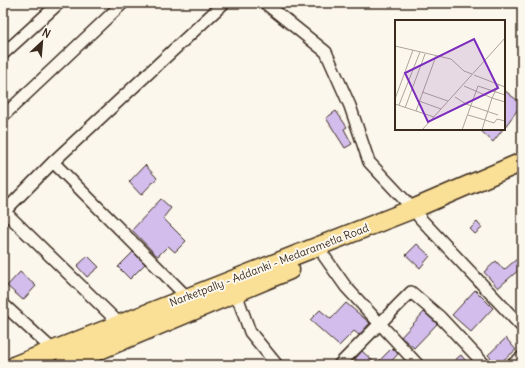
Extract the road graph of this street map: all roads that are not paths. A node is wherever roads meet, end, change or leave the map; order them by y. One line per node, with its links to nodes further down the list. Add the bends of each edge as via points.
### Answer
1 (59, 3): 5 (street)
2 (123, 3): 6 (street)
3 (224, 3): 7 (street)
4 (265, 3): 11 (street, via 326,52 350,106 369,162)
5 (3, 54)
6 (3, 116)
7 (53, 162): 10 (street); 14 (street)
8 (522, 162): 11 (highway, Narketpally - Addanki - Medarametla Road)
9 (522, 174): 11 (highway, Narketpally - Addanki - Medarametla Road)
10 (4, 212): 16 (street)
11 (416, 213): 12 (highway, Narketpally - Addanki - Medarametla Road); 14 (highway, Narketpally - Addanki - Medarametla Road); 18 (street)
12 (324, 256): 13 (highway, Narketpally - Addanki - Medarametla Road); 17 (street, via 346,287)
13 (236, 293): 22 (highway, Narketpally - Addanki - Medarametla Road); 23 (street, via 250,332)
14 (187, 298): 16 (highway, Narketpally - Addanki - Medarametla Road)
15 (3, 304): 19 (street)
16 (120, 324): 19 (highway, Narketpally - Addanki - Medarametla Road)
17 (379, 324): 24 (street); 25 (street); 26 (street, via 411,292 440,317)
18 (522, 327)
19 (53, 350): 21 (highway, Narketpally - Addanki - Medarametla Road)
20 (522, 357): 27 (street)
21 (16, 365)
22 (64, 365)
23 (277, 365)
24 (339, 365)
25 (418, 365)
26 (485, 365)
27 (512, 365)

